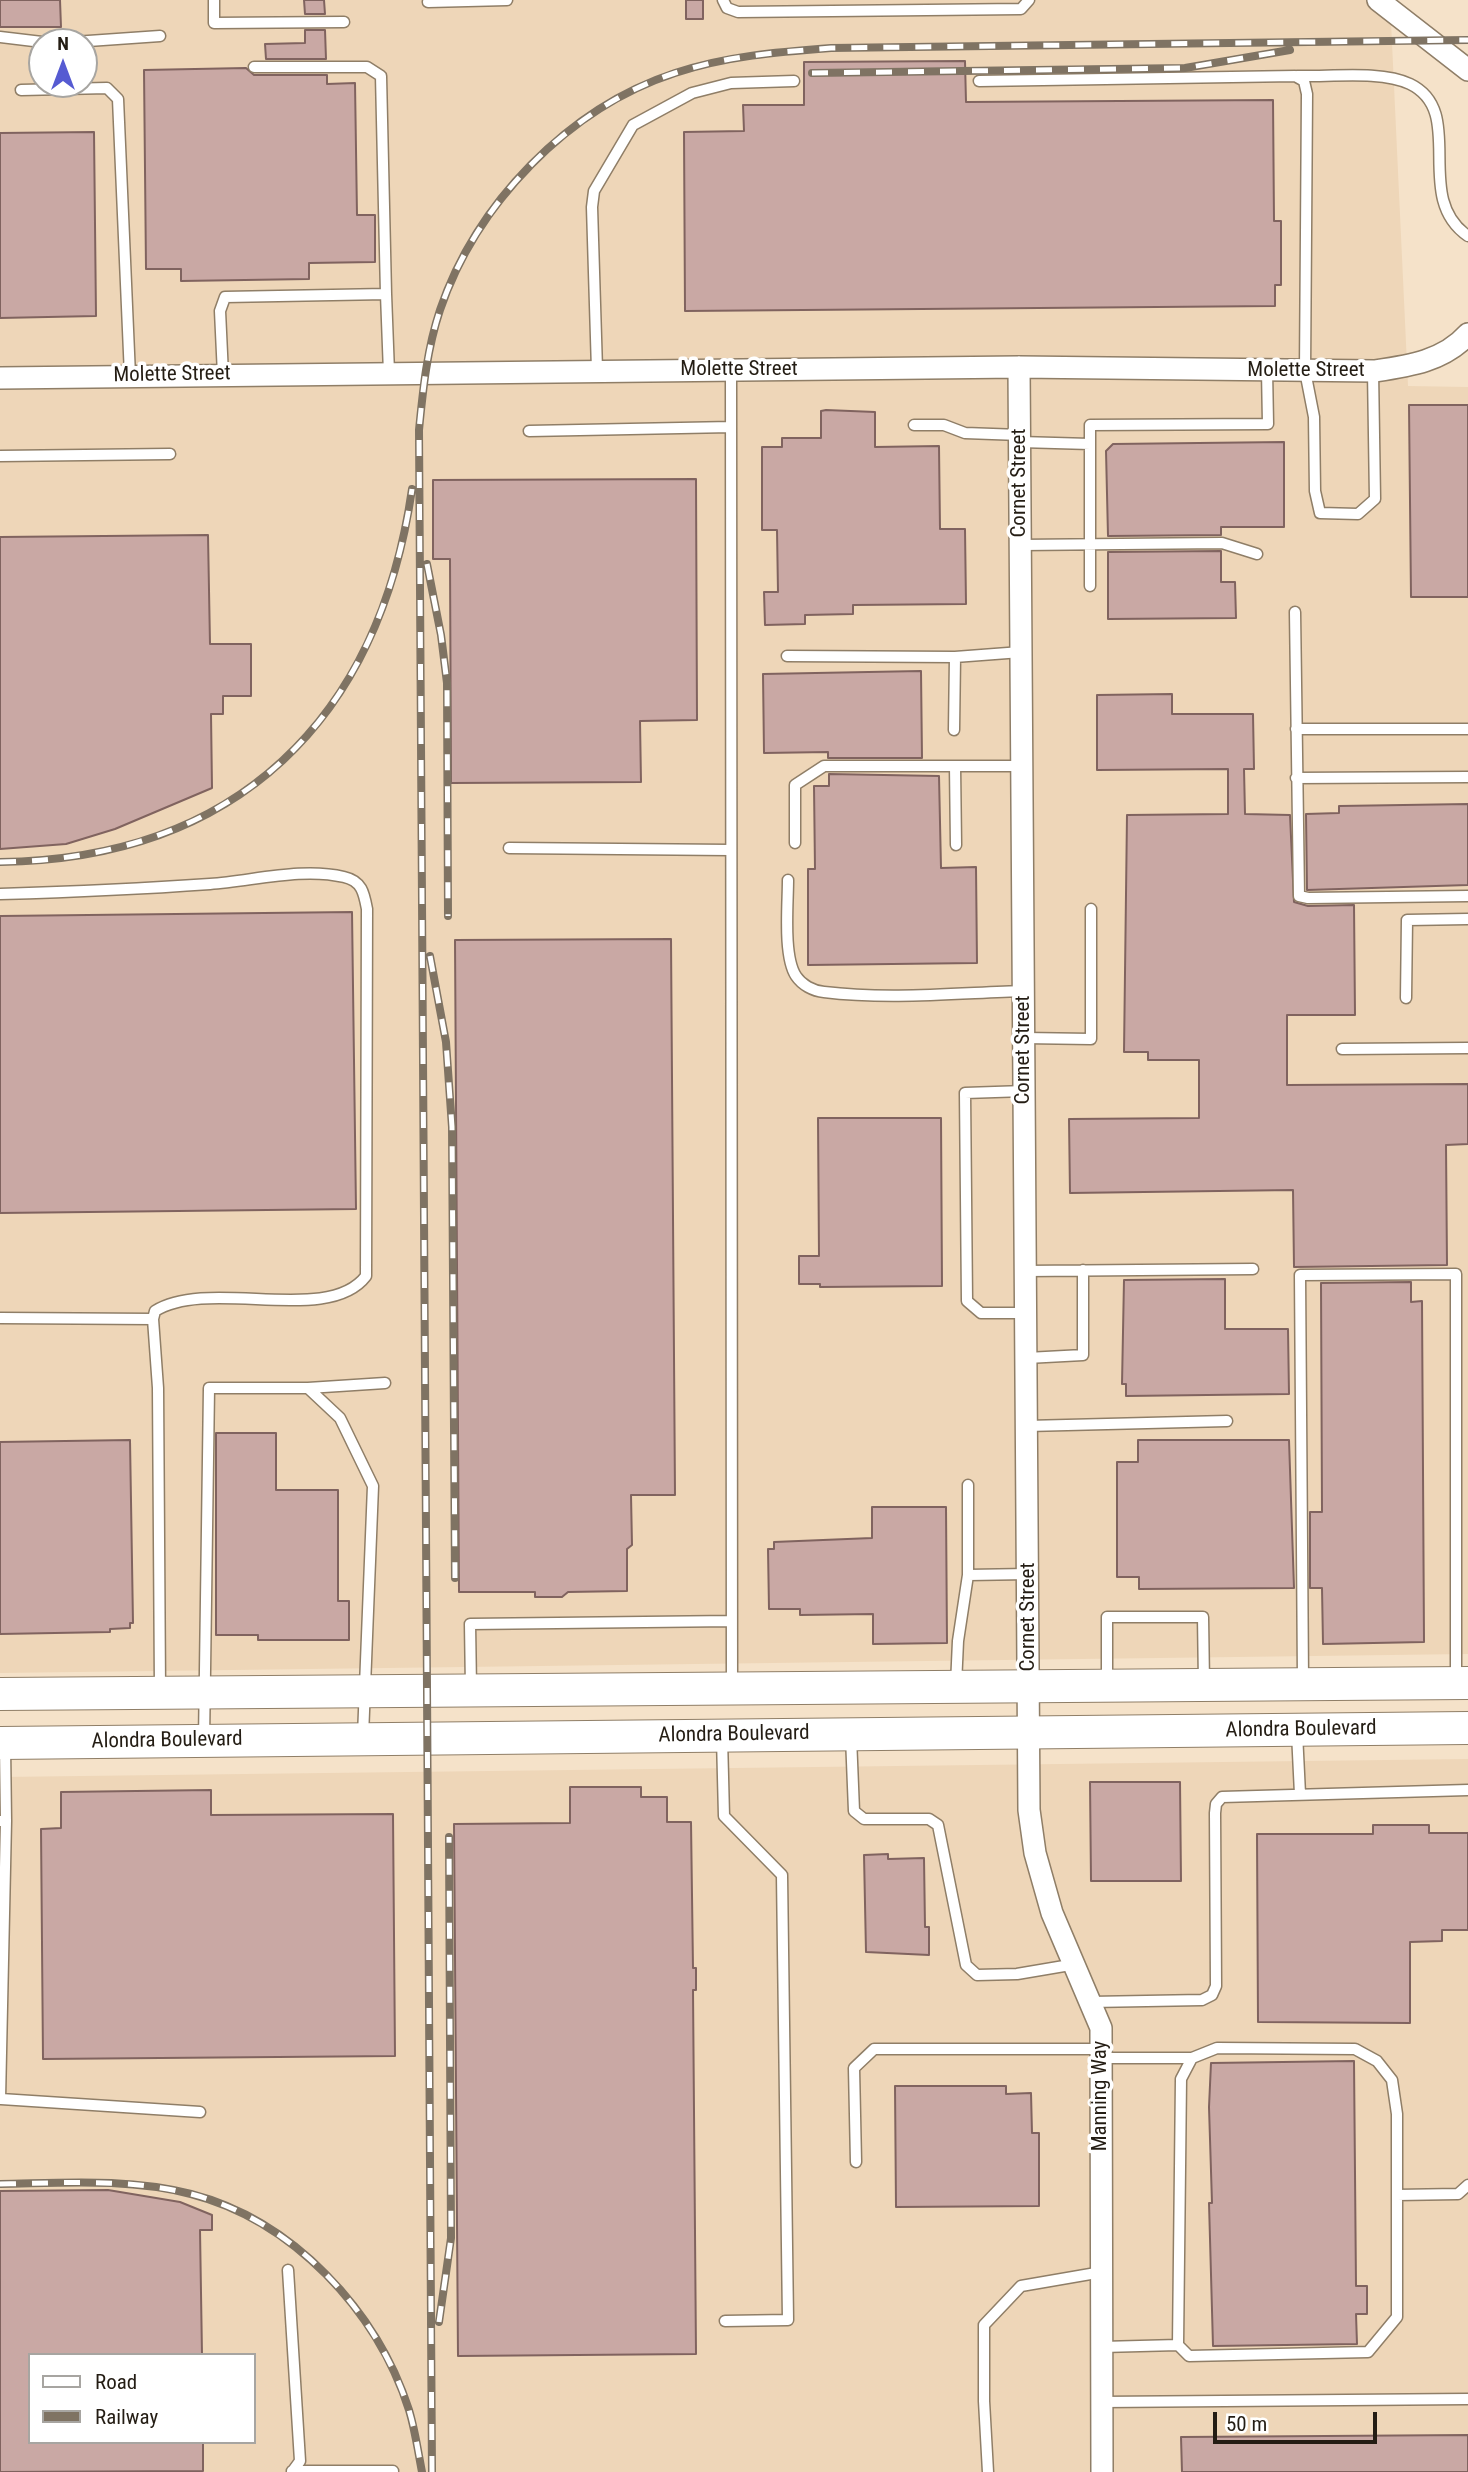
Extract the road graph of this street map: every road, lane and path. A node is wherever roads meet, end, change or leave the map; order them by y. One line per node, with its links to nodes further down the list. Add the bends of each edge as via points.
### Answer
1 (214, 0): 7 (lane, via 214,23)
2 (507, 0): 6 (lane)
3 (723, 0): 4 (lane, via 727,8 738,12 1021,9)
4 (1030, 0)
5 (1378, 0): 13 (street)
6 (428, 2)
7 (344, 22)
8 (160, 36): 10 (lane)
9 (0, 37): 11 (lane)
10 (98, 40)
11 (28, 41)
12 (254, 67): 19 (lane, via 368,67 381,76)
13 (1468, 70)
14 (1295, 76): 16 (lane); 18 (lane, via 1387,77 1411,84 1428,98 1437,111 1444,208); 25 (lane, via 1304,81 1307,94)
15 (794, 81): 22 (lane, via 731,83 692,93 633,125 594,191)
16 (979, 81)
17 (21, 90): 29 (lane, via 107,88 118,99)
18 (1468, 236)
19 (386, 294): 27 (lane); 28 (lane, via 225,297 220,312)
20 (1468, 334): 26 (street, Molette Street, via 1455,348 1416,365)
21 (1019, 367): 23 (street, Molette Street); 24 (street, Molette Street); 34 (street, Cornet Street)
22 (597, 370): 23 (street, Molette Street); 27 (street, Molette Street)
23 (731, 370): 32 (lane)
24 (1267, 370): 25 (street, Molette Street); 35 (lane, via 1268,424 1090,425)
25 (1306, 371): 26 (street, Molette Street); 26 (lane, via 1320,513 1358,514 1375,499)
26 (1373, 371)
27 (389, 373): 28 (street, Molette Street)
28 (223, 375): 29 (street, Molette Street)
29 (130, 376): 30 (street, Molette Street)
30 (0, 378)
31 (914, 425): 34 (lane, via 944,425 965,433)
32 (731, 427): 33 (lane); 56 (lane)
33 (529, 430)
34 (1020, 439): 35 (lane); 38 (street, Cornet Street)
35 (1090, 444): 39 (lane)
36 (170, 454): 37 (lane)
37 (0, 456)
38 (1021, 545): 39 (lane); 43 (street, Cornet Street)
39 (1090, 545): 40 (lane, via 1222,543); 41 (lane)
40 (1257, 554)
41 (1090, 586)
42 (1295, 612): 46 (lane)
43 (1021, 652): 45 (lane); 50 (street, Cornet Street)
44 (787, 656): 45 (lane)
45 (955, 656): 48 (lane)
46 (1296, 729): 47 (lane); 52 (lane)
47 (1468, 729)
48 (954, 730)
49 (956, 766): 50 (lane); 53 (lane, via 824,766 795,785); 54 (lane)
50 (1022, 766): 62 (street, Cornet Street)
51 (1468, 777): 52 (lane)
52 (1296, 778): 59 (lane, via 1300,897)
53 (795, 843)
54 (956, 845)
55 (509, 848): 56 (lane)
56 (730, 850): 82 (lane)
57 (788, 880): 62 (lane, via 789,950 794,974 804,985 821,992)
58 (0, 894): 73 (lane, via 198,885 298,875 345,877 358,882 363,892 367,922 366,1276 342,1294 300,1300 180,1299 155,1311)
59 (1468, 897)
60 (1091, 909): 64 (lane, via 1091,1039)
61 (1468, 919): 63 (lane, via 1407,920)
62 (1024, 991): 64 (street, Cornet Street)
63 (1406, 998)
64 (1024, 1038): 67 (street, Cornet Street)
65 (1468, 1048): 66 (lane)
66 (1342, 1049)
67 (1025, 1091): 70 (street, Cornet Street); 71 (lane, via 965,1093 965,1107 967,1301 981,1313)
68 (1253, 1269): 69 (lane)
69 (1083, 1270): 70 (lane); 74 (lane, via 1083,1355)
70 (1026, 1271): 71 (street, Cornet Street)
71 (1026, 1313): 74 (street, Cornet Street)
72 (0, 1318): 73 (lane)
73 (153, 1319): 92 (lane)
74 (1027, 1357): 78 (street, Cornet Street)
75 (385, 1383): 76 (lane)
76 (308, 1388): 91 (lane, via 340,1418 373,1486); 93 (lane, via 209,1388)
77 (1227, 1420): 78 (lane)
78 (1027, 1426): 80 (street, Cornet Street)
79 (968, 1485): 81 (lane)
80 (1028, 1574): 81 (lane); 86 (street, Cornet Street)
81 (968, 1575): 88 (lane)
82 (732, 1621): 89 (lane); 90 (lane, via 470,1624)
83 (1462, 1683): 84 (main road); 84 (lane, via 1456,1274 1300,1275)
84 (1303, 1684): 85 (main road)
85 (1204, 1685): 87 (main road); 87 (lane, via 1203,1617 1107,1617)
86 (1029, 1686): 87 (main road); 88 (main road); 97 (street, Cornet Street)
87 (1107, 1686)
88 (956, 1687): 89 (main road)
89 (732, 1689): 90 (main road)
90 (471, 1690): 91 (main road)
91 (367, 1691): 93 (main road); 100 (lane)
92 (160, 1693): 93 (main road); 94 (main road); 101 (main road)
93 (204, 1693): 102 (lane)
94 (0, 1694)
95 (1468, 1728): 96 (main road, Alondra Boulevard)
96 (1297, 1730): 97 (main road, Alondra Boulevard); 105 (lane)
97 (1030, 1732): 98 (main road, Alondra Boulevard); 107 (street, Manning Way, via 1029,1810 1035,1853 1052,1913)
98 (851, 1734): 99 (main road, Alondra Boulevard); 107 (lane, via 854,1811 863,1819 929,1819 938,1825 966,1965 977,1975)
99 (722, 1735): 100 (main road, Alondra Boulevard); 118 (lane, via 724,1816 782,1875 788,2320)
100 (363, 1739): 102 (main road, Alondra Boulevard)
101 (158, 1741): 102 (main road, Alondra Boulevard); 103 (main road, Alondra Boulevard)
102 (204, 1741)
103 (2, 1743): 106 (lane)
104 (1468, 1790): 105 (lane)
105 (1300, 1794): 108 (lane, via 1229,1795 1216,1804 1216,1986 1212,1995 1202,2000)
106 (3, 1821): 111 (lane)
107 (1076, 1964): 108 (street, Manning Way)
108 (1091, 2002): 109 (street, Manning Way, via 1101,2028)
109 (1101, 2054): 110 (lane); 113 (lane, via 874,2049 854,2068); 117 (street, Manning Way)
110 (1192, 2058): 115 (lane, via 1217,2048 1355,2049 1377,2061 1392,2080 1397,2114); 119 (lane, via 1181,2079)
111 (0, 2099): 112 (lane)
112 (200, 2112)
113 (856, 2162)
114 (1468, 2185): 115 (lane, via 1458,2194)
115 (1397, 2195): 119 (lane, via 1397,2317 1368,2351 1189,2356)
116 (288, 2270): 124 (lane, via 300,2461)
117 (1102, 2272): 120 (street, Manning Way); 125 (lane, via 1021,2286 985,2325)
118 (725, 2322)
119 (1178, 2344): 120 (lane)
120 (1102, 2347): 122 (street, Manning Way)
121 (1468, 2399): 122 (lane)
122 (1102, 2402): 126 (street, Manning Way)
123 (393, 2470): 124 (lane)
124 (292, 2472)
125 (988, 2472)
126 (1102, 2472)

